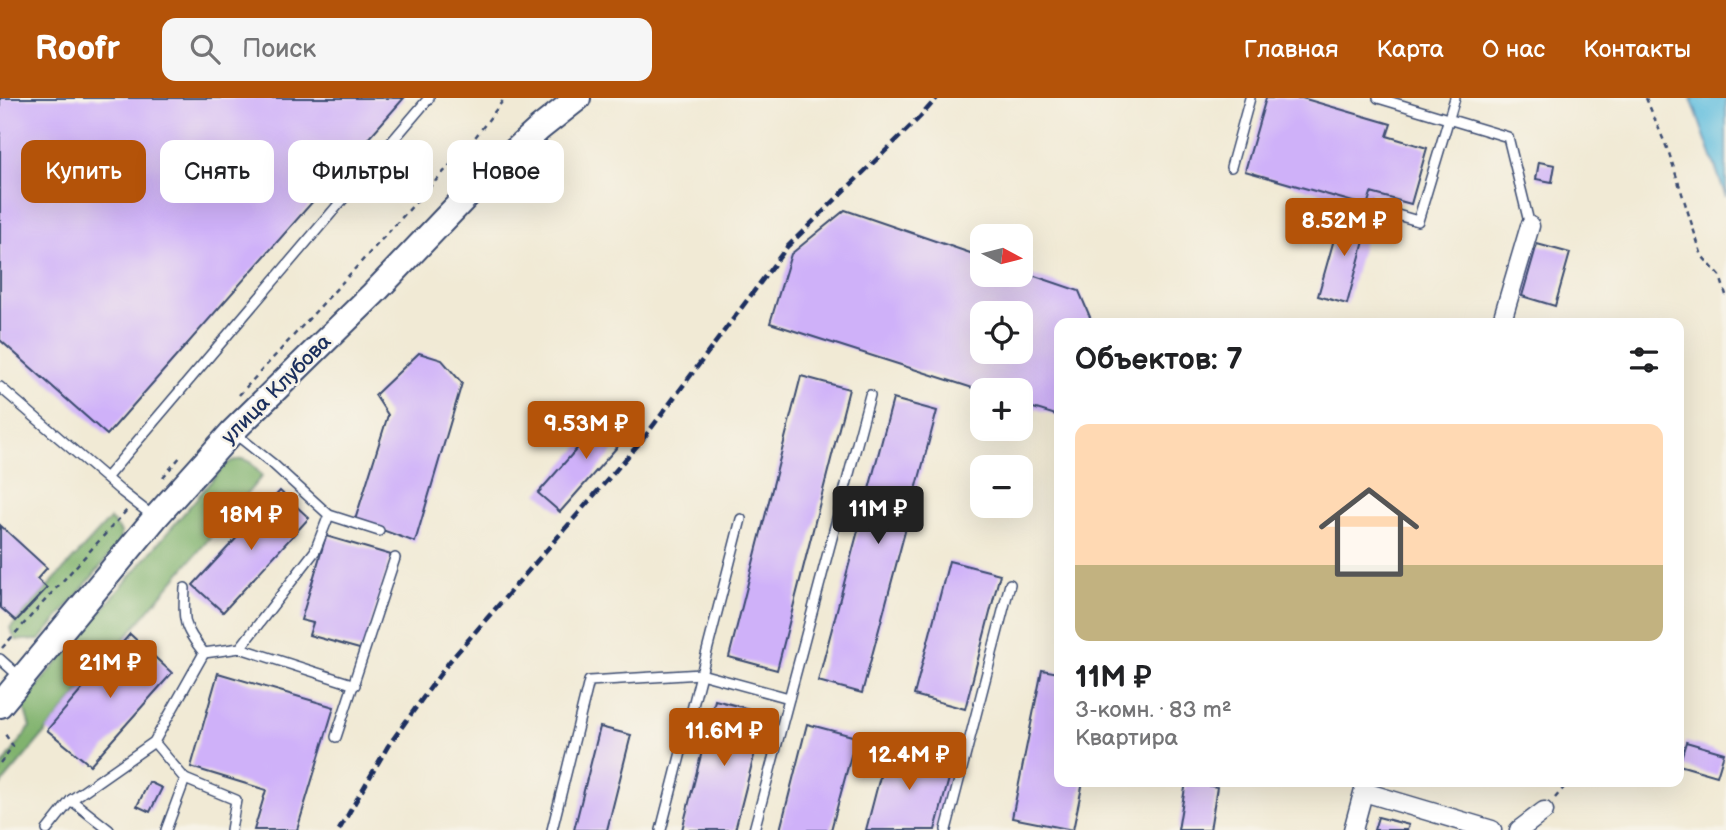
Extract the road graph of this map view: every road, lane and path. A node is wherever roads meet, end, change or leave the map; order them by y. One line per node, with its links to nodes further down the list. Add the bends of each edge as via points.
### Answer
1 (429, 98): 19 (lane)
2 (505, 98): 16 (path, via 473,140)
3 (578, 98): 17 (main road, улица Клубова, via 479,183)
4 (1250, 98): 9 (lane)
5 (1378, 98): 8 (lane)
6 (1455, 98): 8 (lane)
7 (1646, 98): 12 (path, via 1669,152 1702,256 1720,276)
8 (1450, 118): 10 (lane, via 1418,221); 11 (lane, via 1508,137)
9 (1231, 167)
10 (1373, 208)
11 (1530, 226): 13 (street)
12 (1726, 295)
13 (1503, 318)
14 (0, 387): 19 (lane)
15 (870, 395): 36 (lane)
16 (236, 398)
17 (232, 432): 22 (lane); 23 (main road, улица Клубова)
18 (185, 453): 20 (path)
19 (106, 478): 21 (lane)
20 (163, 478)
21 (134, 502): 23 (lane); 30 (path)
22 (329, 514): 25 (lane); 29 (lane, via 315,551)
23 (155, 518): 34 (main road, улица Клубова)
24 (741, 519): 33 (lane)
25 (379, 531)
26 (395, 558): 35 (lane)
27 (1010, 584): 54 (lane)
28 (185, 588): 31 (lane, via 187,632)
29 (240, 648): 31 (lane); 35 (lane)
30 (0, 650)
31 (204, 653): 40 (lane)
32 (0, 659): 34 (lane)
33 (701, 674): 36 (lane); 51 (lane, via 589,681); 52 (lane)
34 (22, 678): 37 (main road, улица Клубова)
35 (355, 685): 39 (lane)
36 (789, 698): 53 (lane)
37 (0, 705)
38 (5, 734): 41 (path, via 13,746)
39 (336, 737)
40 (154, 741): 42 (lane); 45 (lane)
41 (0, 763)
42 (185, 779): 49 (lane); 50 (lane, via 236,800)
43 (1365, 787): 55 (street); 56 (street)
44 (1564, 787): 46 (path)
45 (71, 800): 47 (lane); 48 (lane)
46 (1544, 811): 57 (street)
47 (47, 830)
48 (109, 830)
49 (166, 830)
50 (231, 830)
51 (552, 830)
52 (661, 830)
53 (754, 830)
54 (946, 830)
55 (1353, 830)
56 (1492, 830)
57 (1519, 830)

